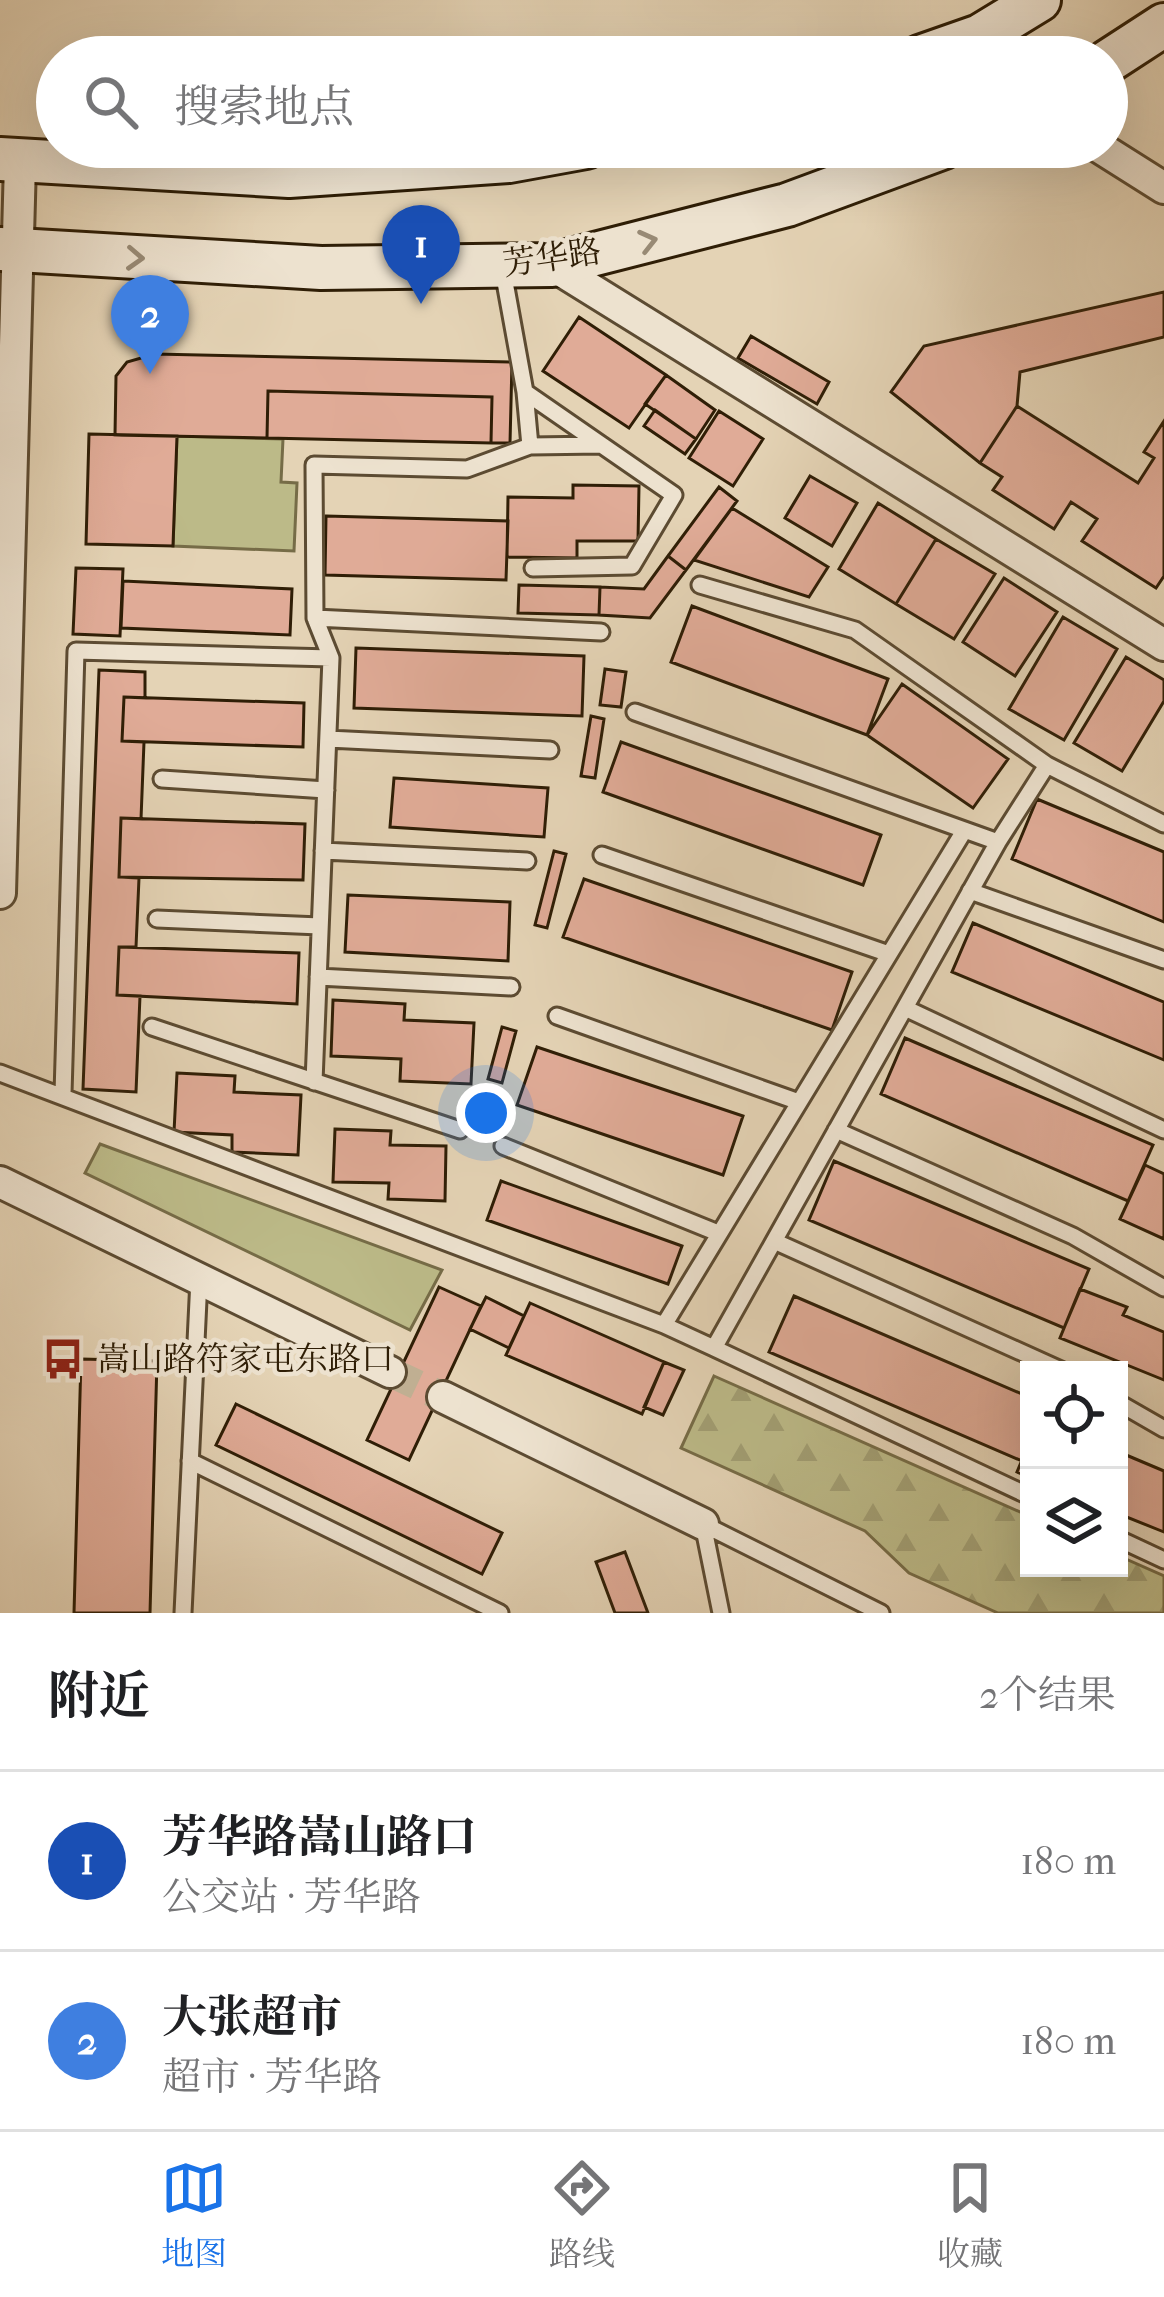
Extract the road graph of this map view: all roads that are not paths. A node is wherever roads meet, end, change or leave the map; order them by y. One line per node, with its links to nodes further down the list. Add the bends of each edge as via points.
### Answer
1 (1039, 0): 3 (main road)
2 (1164, 25): 4 (main road)
3 (1001, 36)
4 (1128, 48)
5 (1128, 165): 9 (street)
6 (406, 168): 8 (main road, via 289,176)
7 (887, 168): 11 (main road, 芳华路, one-way to 7, via 787,205)
8 (6, 171): 10 (street)
9 (1164, 188)
10 (9, 250): 12 (main road, 芳华路, one-way to 12, via 321,268); 35 (street)
11 (552, 265): 12 (main road, 芳华路); 20 (street)
12 (503, 268): 13 (lane)
13 (525, 392): 14 (lane); 15 (lane)
14 (602, 445): 15 (lane); 16 (lane, via 674,495 632,566)
15 (530, 446): 18 (lane, via 467,469 314,465)
16 (532, 568)
17 (700, 585): 25 (lane, via 855,630)
18 (315, 618): 19 (lane); 21 (lane)
19 (601, 632)
20 (1164, 645)
21 (331, 658): 23 (lane); 47 (lane, via 76,651)
22 (635, 712): 29 (lane)
23 (328, 739): 24 (lane); 27 (lane)
24 (550, 751)
25 (1047, 765): 28 (lane); 30 (lane)
26 (161, 779): 27 (lane)
27 (326, 790): 31 (lane)
28 (1164, 824)
29 (964, 831): 30 (lane); 38 (lane)
30 (998, 842): 34 (lane)
31 (323, 851): 33 (lane); 37 (lane)
32 (602, 855): 38 (lane)
33 (527, 861)
34 (970, 891): 39 (lane); 42 (lane)
35 (0, 892)
36 (157, 919): 37 (lane)
37 (320, 926): 40 (lane)
38 (889, 954): 48 (lane)
39 (1164, 960)
40 (318, 977): 41 (lane); 46 (lane)
41 (511, 986)
42 (904, 1008): 50 (lane); 51 (lane)
43 (557, 1016): 48 (lane)
44 (152, 1027): 46 (lane)
45 (0, 1073): 47 (lane)
46 (314, 1082): 49 (lane)
47 (63, 1094): 58 (lane)
48 (799, 1102): 54 (lane)
49 (460, 1130)
50 (836, 1130): 55 (lane); 57 (lane, via 1073,1236)
51 (1164, 1130)
52 (503, 1146): 54 (lane)
53 (0, 1182): 56 (street)
54 (718, 1233): 58 (lane)
55 (774, 1241): 59 (lane); 60 (lane)
56 (199, 1279): 61 (street); 65 (lane)
57 (1164, 1288)
58 (664, 1325): 59 (lane)
59 (714, 1348): 66 (lane)
60 (1041, 1361)
61 (390, 1372)
62 (443, 1397): 67 (street)
63 (1128, 1408): 64 (lane)
64 (1164, 1429)
65 (190, 1460): 70 (lane); 71 (lane)
66 (1020, 1492)
67 (703, 1524): 72 (lane); 73 (lane)
68 (1128, 1543): 69 (lane)
69 (1164, 1560)
70 (183, 1613)
71 (500, 1613)
72 (721, 1613)
73 (881, 1613)

